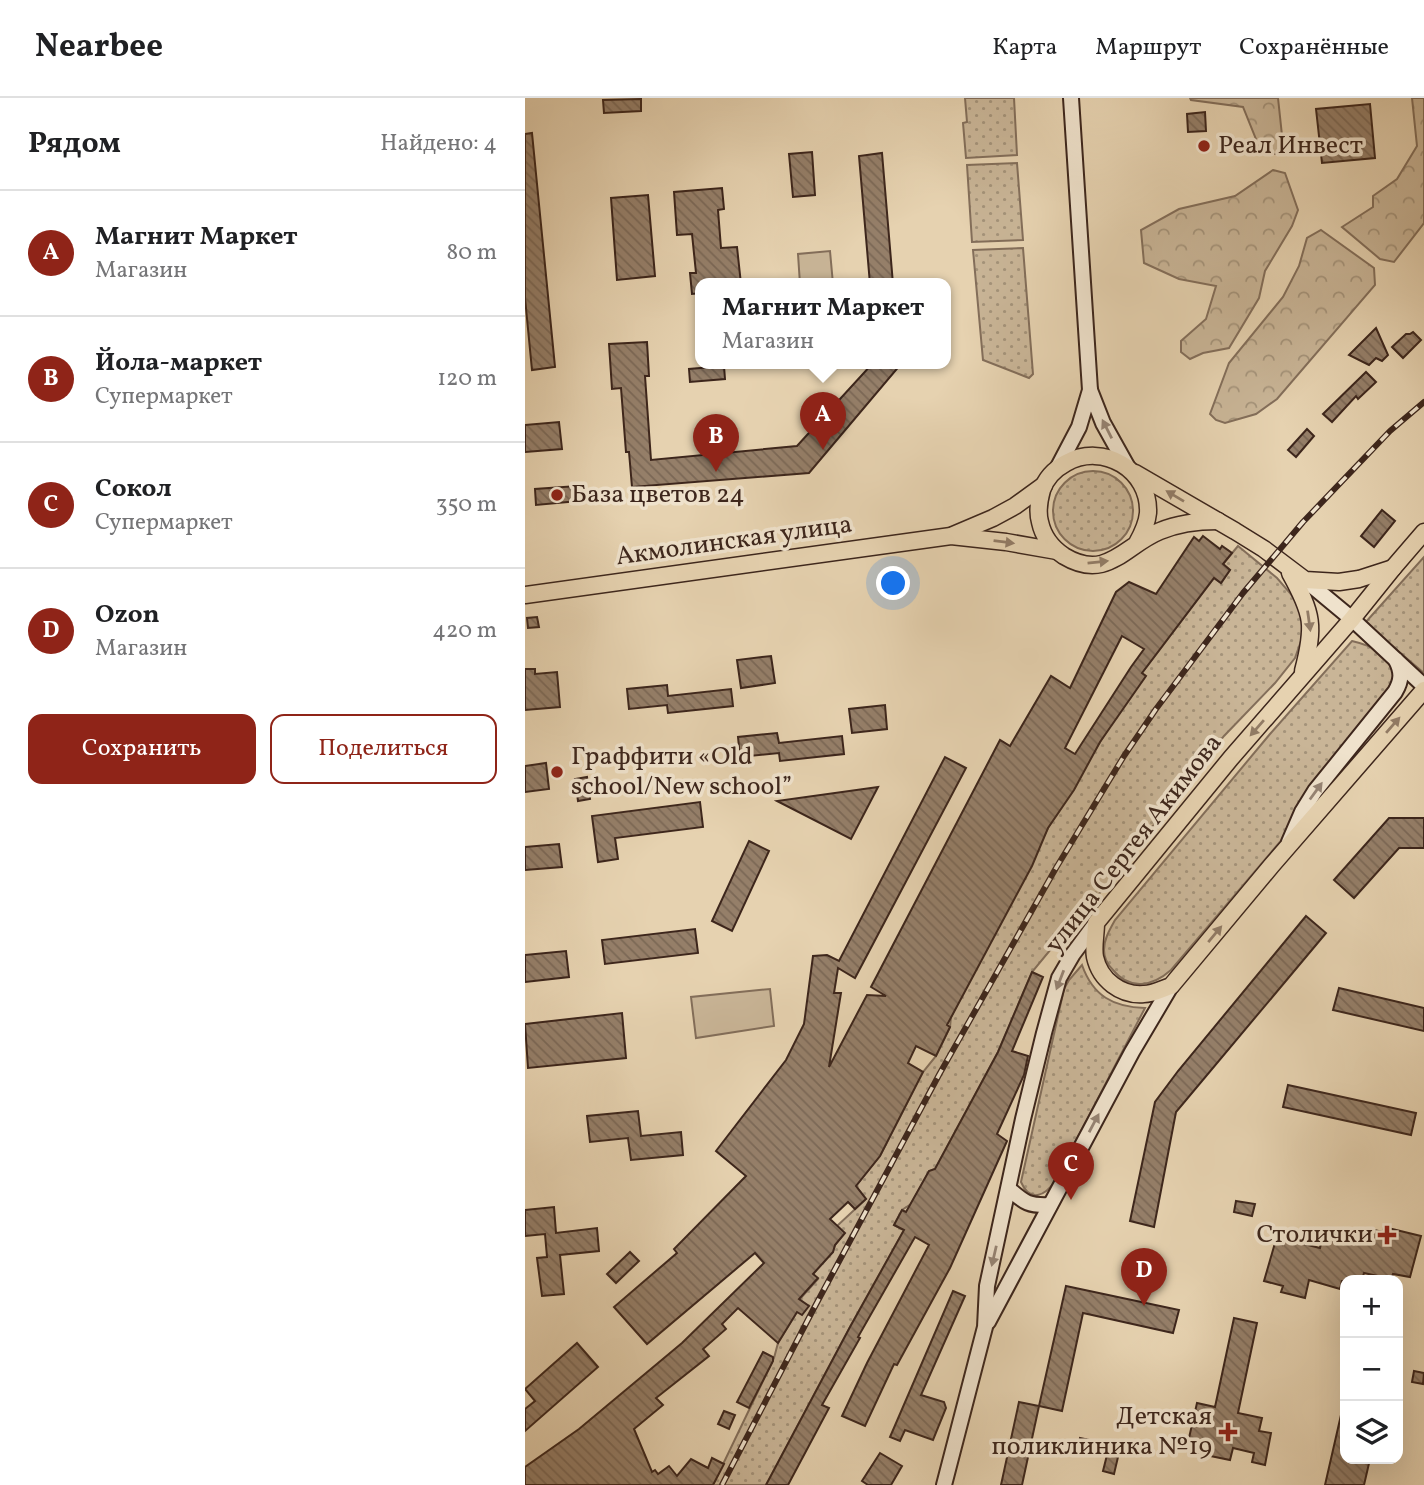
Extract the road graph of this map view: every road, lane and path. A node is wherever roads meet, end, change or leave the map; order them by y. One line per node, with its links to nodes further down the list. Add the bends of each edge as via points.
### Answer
1 (1071, 98): 2 (main road)
2 (1090, 390): 3 (main road, via 1079,427); 4 (main road, one-way to 2)
3 (1058, 467): 4 (main road, via 1092,455 1111,457); 5 (main road)
4 (1129, 469): 6 (main road, one-way to 4); 9 (main road, via 1147,499 1144,530)
5 (1044, 485): 8 (main road, via 1015,506); 10 (main road, via 1038,502 1039,521)
6 (1218, 521): 9 (main road, via 1180,524); 11 (main road)
7 (1424, 532): 12 (main road, улица Сергея Акимова)
8 (951, 536): 10 (main road, one-way to 10); 14 (main road, Акмолинская улица)
9 (1136, 543): 10 (main road, one-way to 9, via 1090,565 1107,563)
10 (1057, 551)
11 (1287, 568): 13 (main road); 17 (main road, one-way to 17, via 1310,616 1310,648)
12 (1393, 568): 13 (main road, via 1339,582); 15 (main road, улица Сергея Акимова)
13 (1305, 580): 15 (main road)
14 (525, 595)
15 (1352, 619): 16 (main road); 17 (main road, улица Сергея Акимова)
16 (1396, 660): 18 (main road); 19 (main road, one-way to 16, via 1315,791 1395,692 1401,677)
17 (1302, 677): 20 (main road, улица Сергея Акимова, one-way to 20)
18 (1424, 688): 19 (main road, улица Сергея Акимова, one-way to 18)
19 (1285, 851): 21 (main road, улица Сергея Акимова, one-way to 19)
20 (1096, 923): 21 (main road, via 1095,956 1101,973 1113,986 1146,995); 22 (main road, улица Сергея Акимова, one-way to 22, via 1059,978)
21 (1171, 986): 23 (main road, улица Сергея Акимова, one-way to 21)
22 (1009, 1189): 23 (main road, via 1033,1206); 24 (main road, улица Сергея Акимова, one-way to 24, via 987,1286)
23 (1050, 1205): 24 (main road, улица Сергея Акимова)
24 (985, 1327): 25 (main road, улица Сергея Акимова)
25 (944, 1485)

